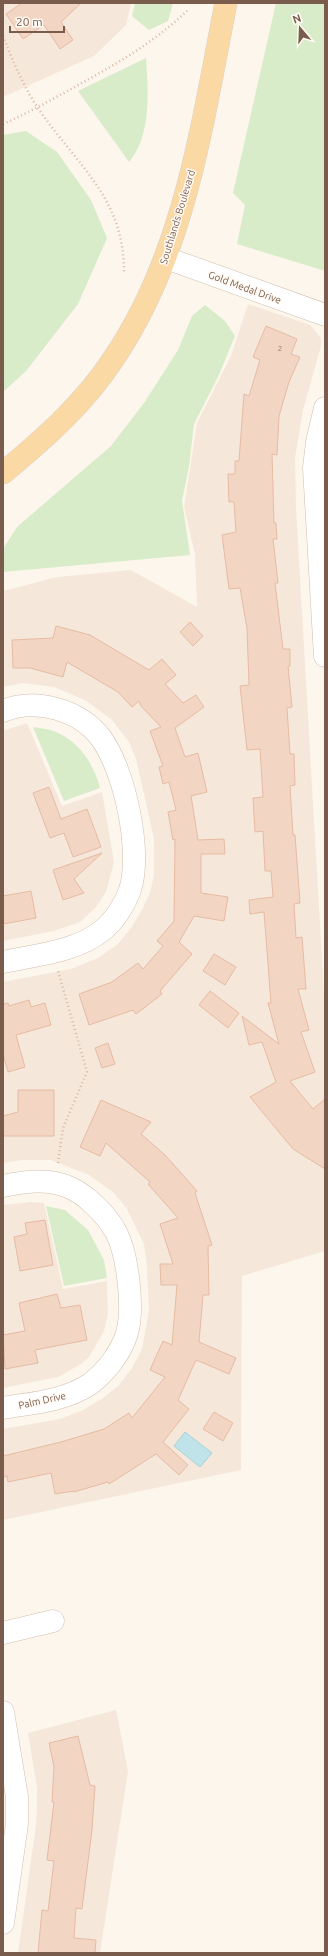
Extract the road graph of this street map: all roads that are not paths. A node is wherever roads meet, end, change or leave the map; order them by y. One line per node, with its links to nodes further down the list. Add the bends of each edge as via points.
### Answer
1 (226, 3): 2 (main road, Southlands Boulevard, via 201,135)
2 (166, 258): 3 (street, Gold Medal Drive); 5 (main road, Southlands Boulevard, via 145,304 114,359 78,403 41,441)
3 (325, 315)
4 (325, 408): 6 (street, via 314,468)
5 (3, 473)
6 (325, 656)
7 (3, 711): 8 (street, via 32,704 50,707 70,714 101,737 113,756 120,776 130,820 134,859 130,890 118,914 105,929 89,940 69,947)
8 (3, 962)
9 (3, 1186): 10 (street, Palm Drive, via 45,1181 65,1185 81,1194 116,1233 127,1269 131,1304 127,1334 113,1361 90,1383 65,1396)
10 (3, 1408)
11 (53, 1621): 12 (street)
12 (3, 1633)
13 (3, 1712): 14 (street, via 17,1797 17,1824)
14 (3, 1923)

